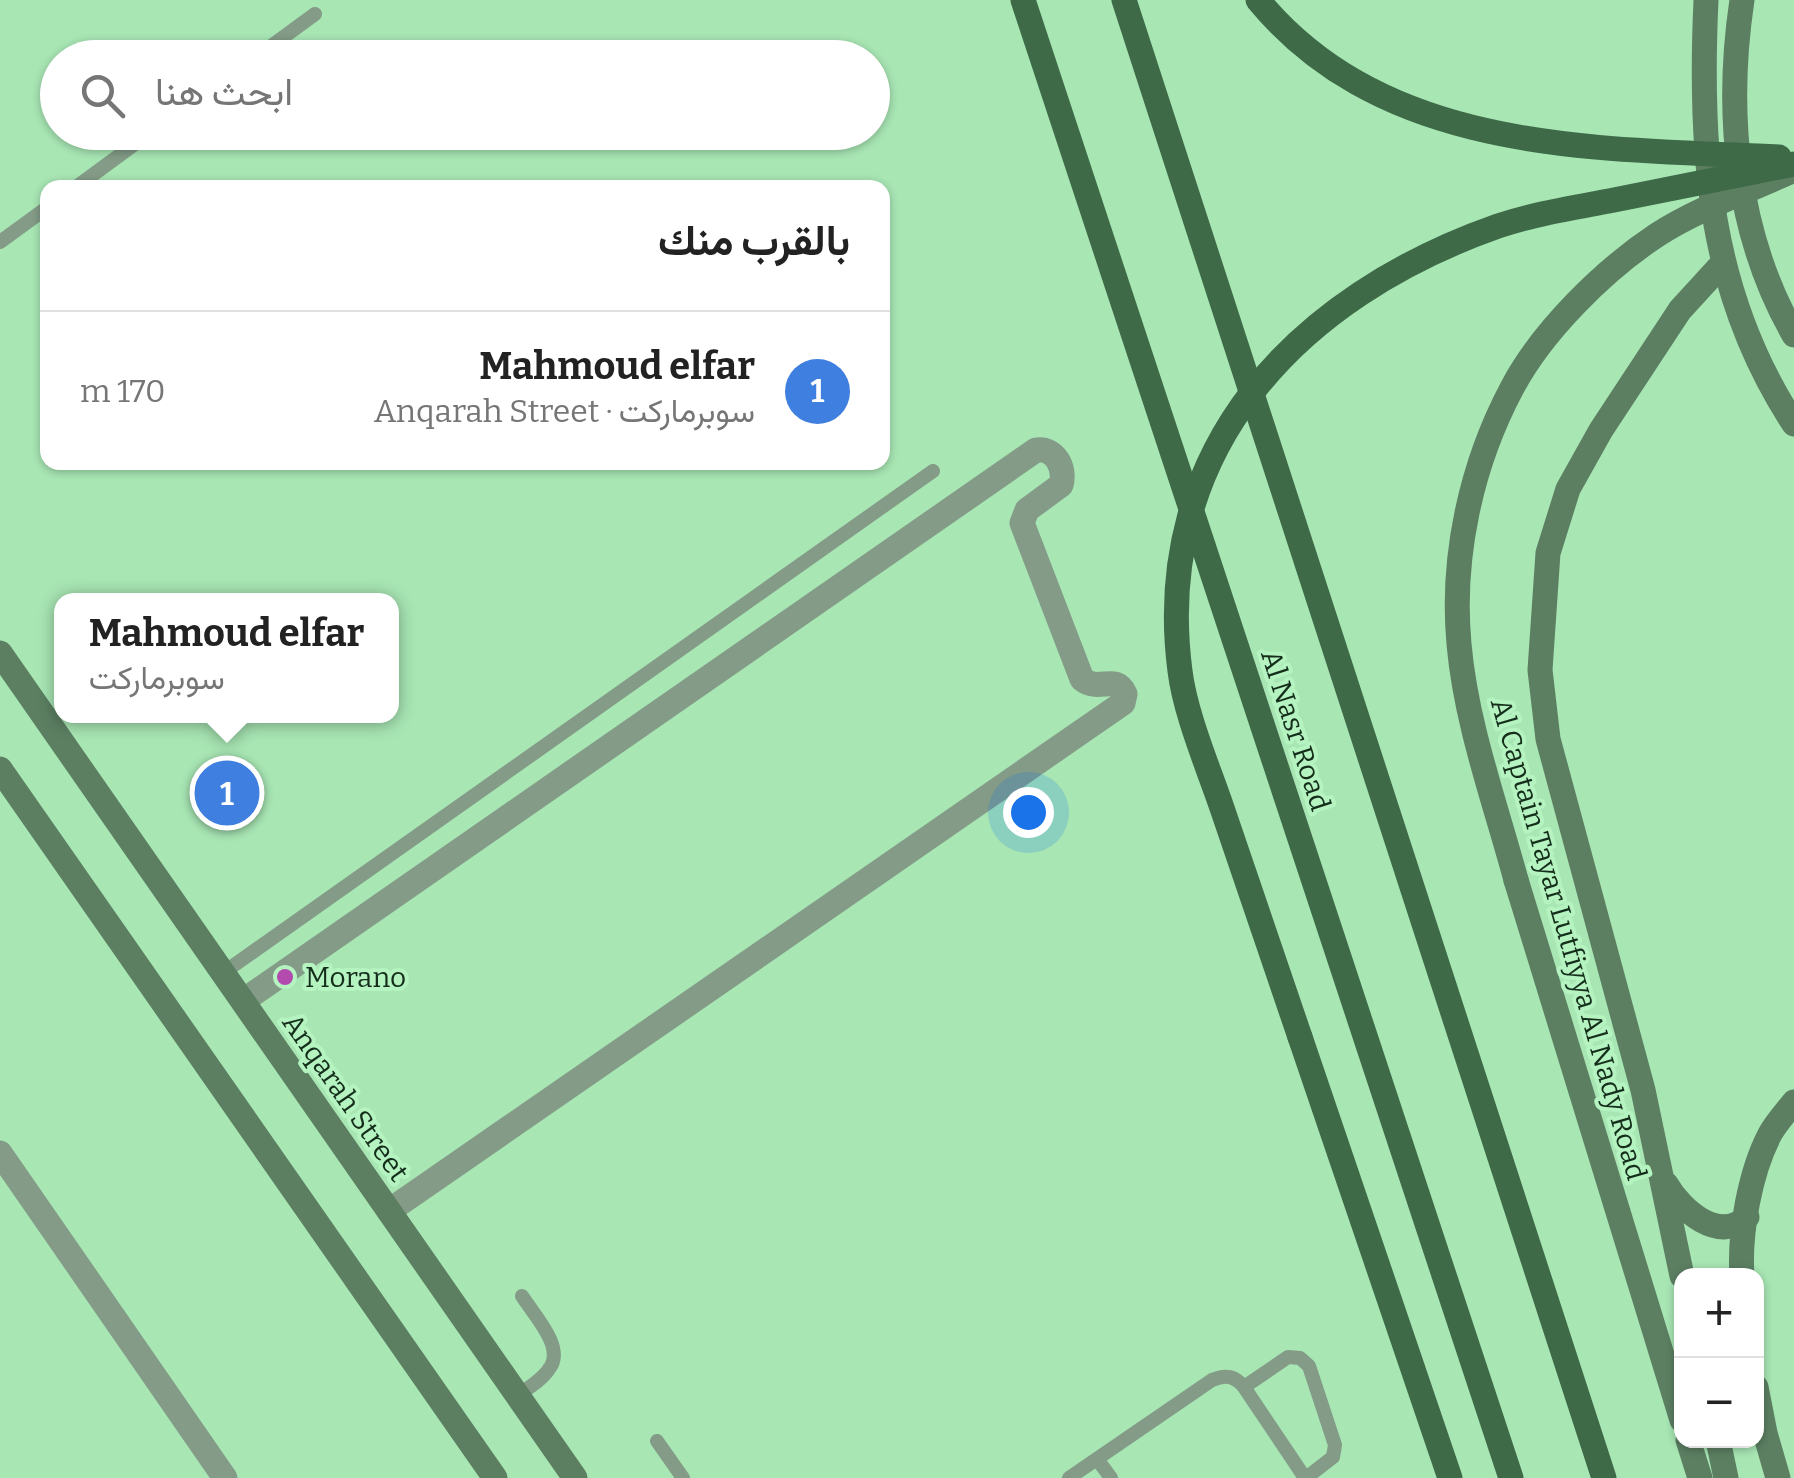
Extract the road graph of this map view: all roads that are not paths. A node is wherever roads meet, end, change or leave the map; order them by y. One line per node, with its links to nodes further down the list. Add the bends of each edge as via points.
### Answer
1 (1023, 0): 45 (main road, Al Nasr Road)
2 (1124, 0): 46 (main road)
3 (1258, 0): 9 (main road, bridge, via 1322,59 1432,118 1552,144)
4 (1706, 0): 13 (main road, via 1706,140)
5 (1742, 0): 14 (main road, via 1736,79 1742,188 1753,242)
6 (315, 14): 7 (lane)
7 (280, 40)
8 (127, 150): 10 (lane)
9 (1794, 164): 30 (main road, Al Captain Tayar Lutfiyya Al Nady Road, bridge, via 1657,236 1584,295 1535,352 1490,438 1464,525 1459,568 1459,645 1473,726); 44 (main road, bridge, via 1502,225 1378,282 1315,328 1262,381 1223,432 1195,497 1176,589 1180,675)
10 (86, 180)
11 (40, 214): 12 (lane)
12 (0, 242)
13 (1722, 264): 15 (main road, via 1748,335); 23 (main road, via 1680,310 1568,489 1548,553 1542,631 1548,739)
14 (1794, 335)
15 (1794, 424)
16 (933, 470): 19 (lane)
17 (0, 652): 19 (main road, Anqarah Street)
18 (0, 769): 38 (main road)
19 (224, 973): 20 (main road, Anqarah Street)
20 (243, 1001): 24 (main road, Anqarah Street); 24 (street, via 1036,450 1053,454 1062,469 1060,485 1027,510 1022,523 1082,679 1120,685 1123,703)
21 (1794, 1102): 25 (main road, via 1770,1134)
22 (0, 1154): 37 (street)
23 (1663, 1180): 25 (main road, via 1686,1210 1720,1228); 26 (main road)
24 (389, 1212): 31 (main road, Anqarah Street)
25 (1747, 1217): 27 (main road)
26 (1680, 1268)
27 (1741, 1268)
28 (522, 1296): 31 (lane, via 554,1358 548,1372)
29 (1244, 1387): 36 (lane, via 1230,1376 1212,1380); 43 (lane); 43 (lane, via 1288,1357 1309,1366 1335,1445 1332,1456)
30 (1674, 1394)
31 (517, 1396): 39 (main road, Anqarah Street)
32 (1764, 1428): 49 (main road)
33 (657, 1441): 40 (lane)
34 (1691, 1448): 47 (main road)
35 (1720, 1448): 48 (main road)
36 (1097, 1458): 41 (lane); 42 (lane)
37 (225, 1478)
38 (495, 1478)
39 (574, 1478)
40 (683, 1478)
41 (1069, 1478)
42 (1111, 1478)
43 (1305, 1478)
44 (1450, 1478)
45 (1512, 1478)
46 (1604, 1478)
47 (1700, 1478)
48 (1726, 1478)
49 (1778, 1478)

